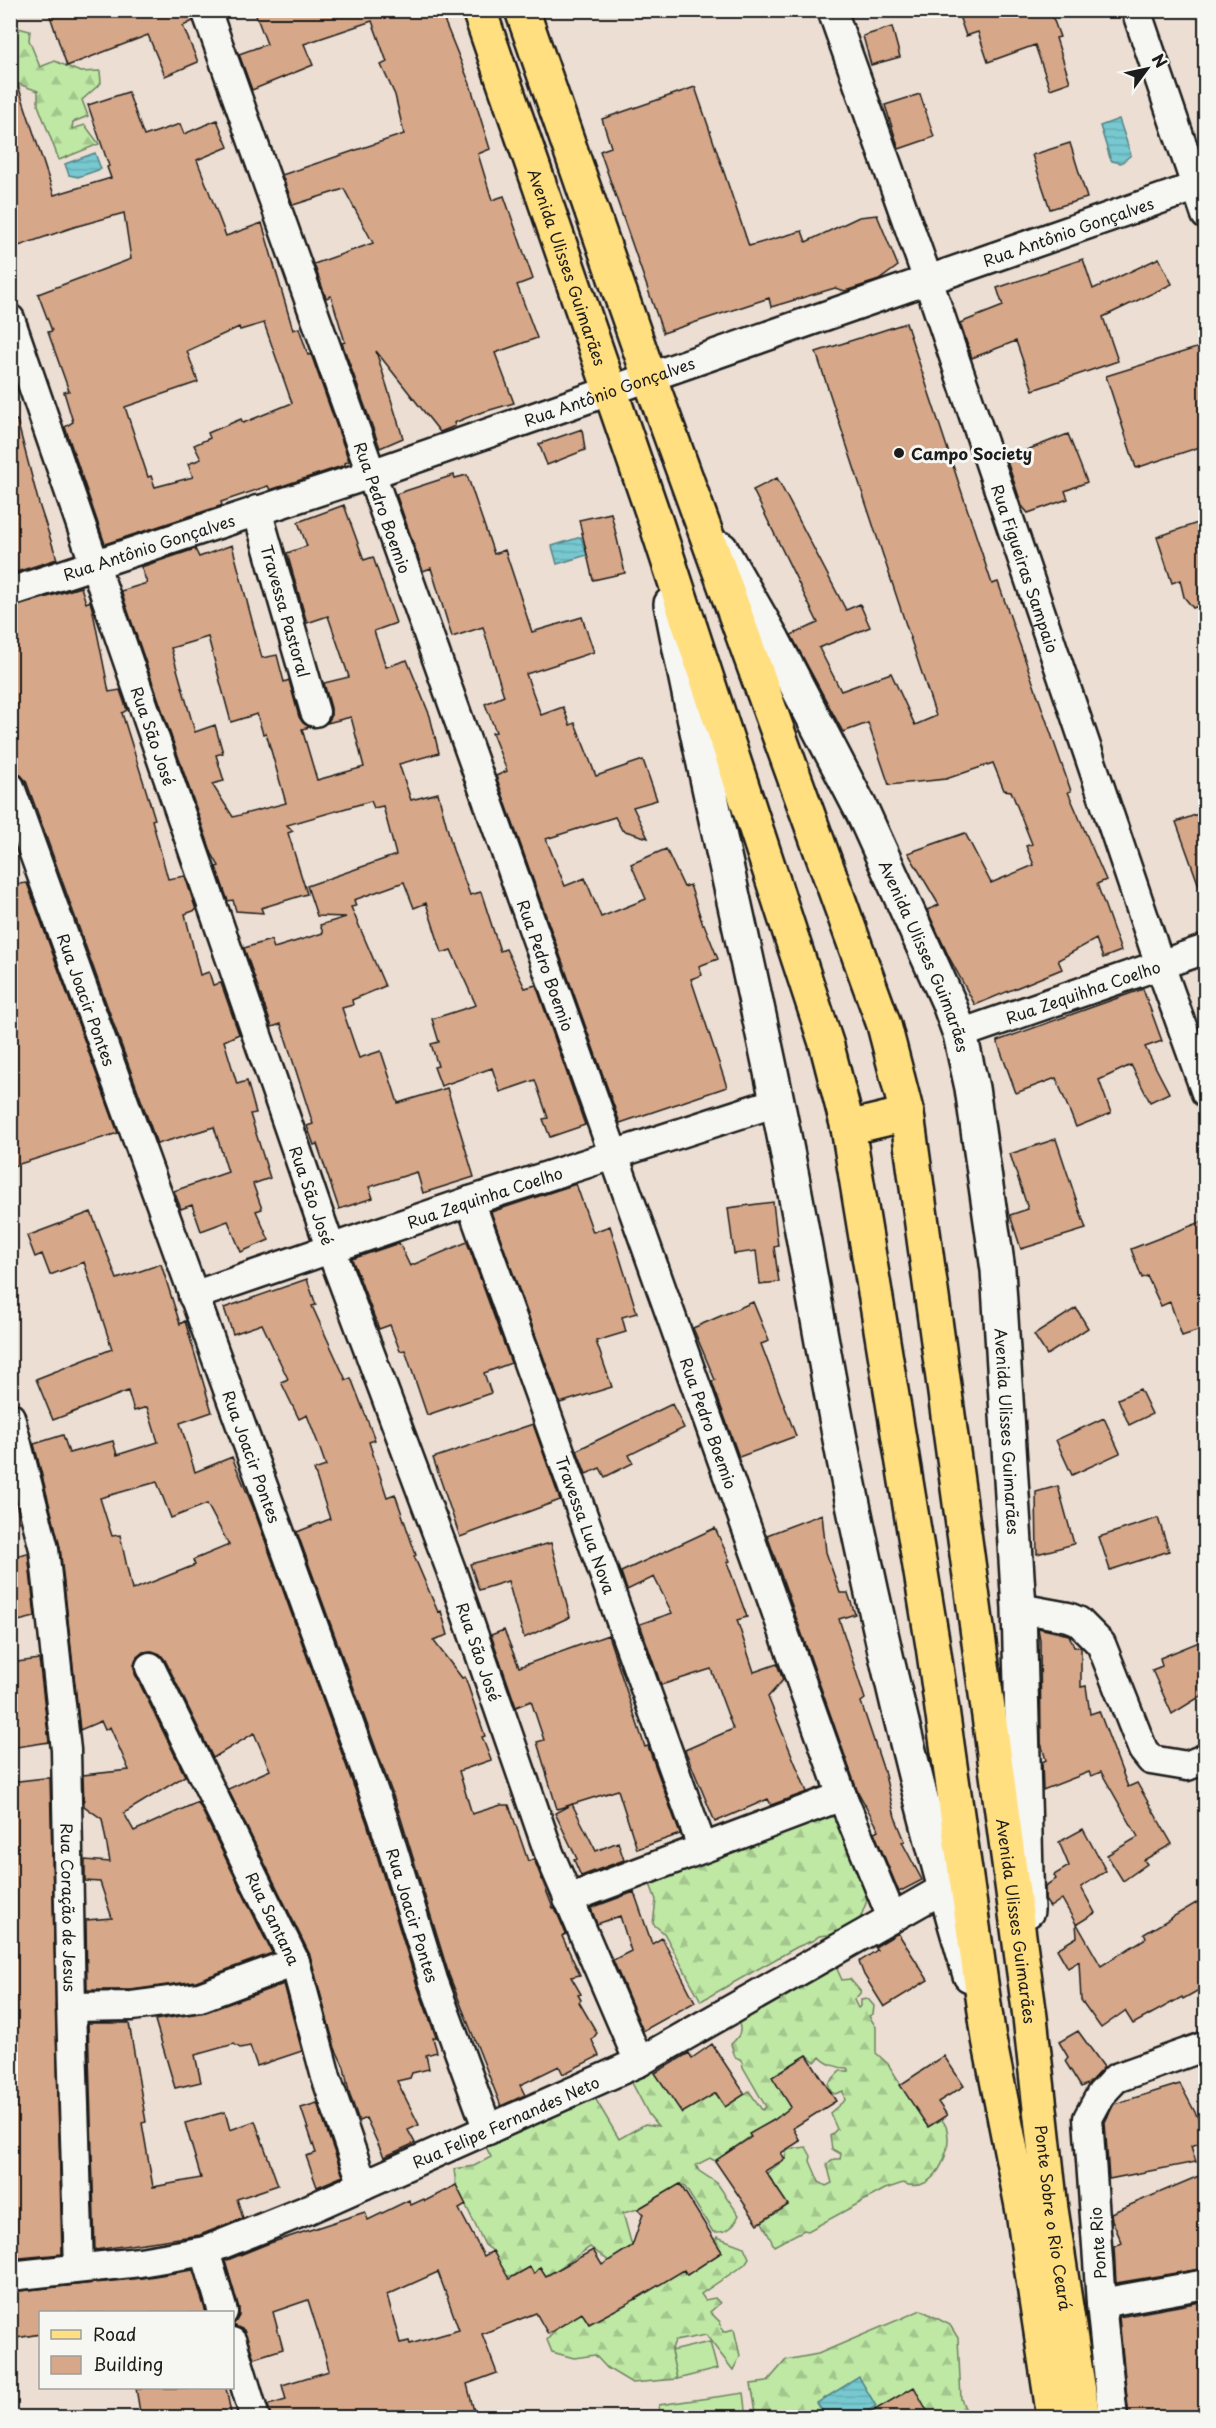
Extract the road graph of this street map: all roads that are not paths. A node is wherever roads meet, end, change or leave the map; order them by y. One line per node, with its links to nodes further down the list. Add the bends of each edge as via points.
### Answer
1 (206, 10): 12 (street, Rua Pedro Boemio)
2 (479, 10): 11 (main road, Avenida Ulisses Guimarães)
3 (522, 10): 10 (main road, Avenida Ulisses Guimarães)
4 (832, 10): 8 (street, Rua Figueiras Sampaio)
5 (1136, 10): 6 (street)
6 (1200, 187): 7 (street); 8 (street, Rua Antônio Gonçalves)
7 (1206, 215)
8 (928, 280): 10 (street, Rua Antônio Gonçalves); 21 (street, Rua Figueiras Sampaio)
9 (10, 319): 16 (street, Rua São José)
10 (649, 376): 11 (street, Rua Antônio Gonçalves); 14 (main road, Avenida Ulisses Guimarães)
11 (609, 391): 12 (street, Rua Antônio Gonçalves); 15 (main road, Avenida Ulisses Guimarães)
12 (370, 474): 13 (street, Rua Antônio Gonçalves); 27 (street, Rua Pedro Boemio)
13 (256, 510): 16 (street, Rua Antônio Gonçalves); 18 (street, Travessa Pastoral)
14 (700, 513): 22 (street, Avenida Ulisses Guimarães, via 773,640 863,813); 25 (main road, Avenida Ulisses Guimarães, via 884,1025)
15 (656, 523): 24 (street, Avenida Ulisses Guimarães, via 694,725); 26 (main road, Avenida Ulisses Guimarães, via 827,1046)
16 (95, 565): 17 (street, Rua Antônio Gonçalves); 29 (street, Rua São José)
17 (10, 592)
18 (315, 712)
19 (10, 787): 30 (street, Rua Joacir Pontes)
20 (1206, 949): 21 (street, Rua Zequihha Coelho)
21 (1160, 965): 22 (street, Rua Zequihha Coelho); 23 (street, Rua Figueiras Sampaio)
22 (960, 1034): 32 (street, Avenida Ulisses Guimarães, via 972,1088 998,1270)
23 (1206, 1093)
24 (777, 1102): 27 (street, Rua Zequinha Coelho); 37 (street, Avenida Ulisses Guimarães, via 848,1476 911,1762)
25 (907, 1114): 26 (main road); 42 (main road, Avenida Ulisses Guimarães)
26 (848, 1128): 37 (main road, Avenida Ulisses Guimarães, via 933,1646)
27 (612, 1154): 28 (street, Rua Zequinha Coelho); 35 (street, Rua Pedro Boemio)
28 (470, 1201): 29 (street, Rua Zequinha Coelho); 36 (street, Travessa Lua Nova)
29 (330, 1247): 30 (street, Rua Zequinha Coelho); 38 (street, Rua São José)
30 (193, 1296): 46 (street, Rua Joacir Pontes, via 383,1818 433,1980)
31 (10, 1417): 41 (street, Rua Coração de Jesus, via 44,1549 66,1750)
32 (1019, 1608): 34 (street, via 1078,1621 1101,1644 1143,1750 1151,1760 1187,1766); 42 (street, Avenida Ulisses Guimarães)
33 (150, 1667): 40 (street, Rua Santana)
34 (1206, 1758)
35 (842, 1796): 36 (street); 39 (street, Rua Pedro Boemio)
36 (702, 1847): 38 (street)
37 (955, 1883): 39 (street, Rua Felipe Fernandes Neto); 43 (main road, Avenida Ulisses Guimarães)
38 (568, 1899): 45 (street, Rua São José)
39 (892, 1918): 45 (street, Rua Felipe Fernandes Neto)
40 (295, 1962): 41 (street, via 200,1996 132,2006); 47 (street, Rua Santana, via 326,2077)
41 (71, 2007): 50 (street, Rua Coração de Jesus)
42 (1030, 2017): 48 (main road, Ponte Sobre o Rio Ceará)
43 (989, 2039): 48 (main road, Ponte Sobre o Rio Ceará)
44 (1206, 2046): 53 (street, Ponte Rio, via 1116,2078 1101,2094 1088,2118)
45 (639, 2062): 46 (street, Rua Felipe Fernandes Neto)
46 (488, 2130): 47 (street, Rua Felipe Fernandes Neto)
47 (363, 2185): 49 (street, Rua Felipe Fernandes Neto)
48 (1037, 2207): 57 (main road, Ponte Sobre o Rio Ceará); 58 (main road, Ponte Sobre o Rio Ceará)
49 (205, 2252): 50 (street, Rua Felipe Fernandes Neto); 54 (street)
50 (79, 2268): 51 (street, Rua Felipe Fernandes Neto)
51 (10, 2276)
52 (1206, 2284): 53 (street)
53 (1101, 2302): 59 (street, Ponte Rio)
54 (222, 2311)
55 (234, 2349): 56 (street)
56 (255, 2418)
57 (1054, 2418)
58 (1083, 2418)
59 (1113, 2418)

